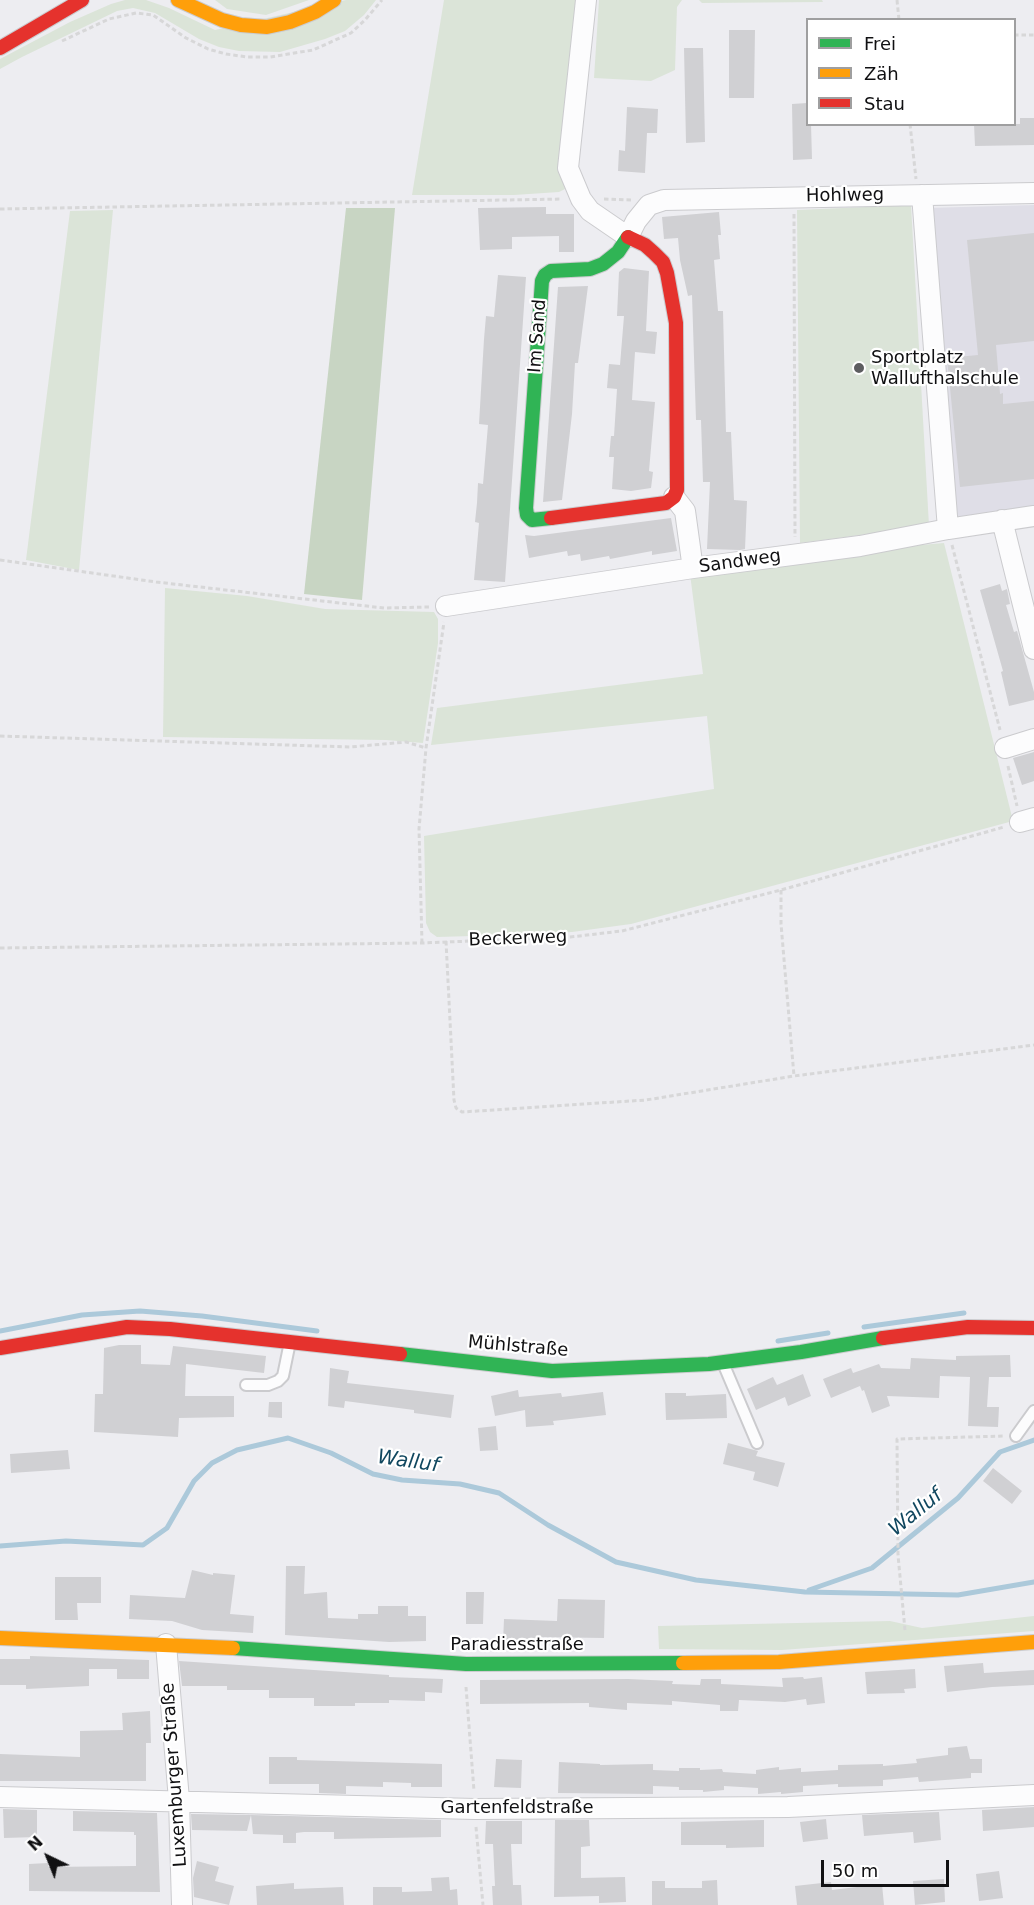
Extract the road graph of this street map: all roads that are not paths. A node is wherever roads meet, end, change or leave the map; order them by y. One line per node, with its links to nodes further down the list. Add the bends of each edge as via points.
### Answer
1 (82, 0): 8 (street)
2 (98, 0): 8 (street)
3 (178, 0): 9 (street)
4 (193, 0): 9 (street)
5 (334, 0): 9 (street, via 315,12 267,27 232,23)
6 (586, 0): 14 (street, via 568,168 590,211)
7 (46, 5): 10 (street)
8 (69, 8): 11 (street)
9 (202, 11)
10 (0, 38)
11 (0, 48)
12 (1034, 193): 13 (street, Hohlweg)
13 (922, 195): 14 (street, Hohlweg, via 657,201 642,213); 18 (street)
14 (628, 237): 15 (street, via 645,245 663,262 676,323); 15 (street, Im Sand, via 603,264 590,269 551,271 542,281 527,515 540,520 666,503)
15 (674, 497): 19 (street, via 685,511)
16 (1034, 516): 17 (street, Sandweg)
17 (1002, 520): 18 (street, Sandweg); 21 (street)
18 (948, 529): 20 (street, Sandweg, via 860,546)
19 (692, 562)
20 (446, 606)
21 (1034, 649)
22 (1034, 739): 23 (street)
23 (1005, 748)
24 (1034, 1328): 27 (street, Mühlstraße, via 968,1327)
25 (290, 1342): 26 (street, Mühlstraße, via 128,1327); 27 (street, Mühlstraße, via 552,1371); 28 (lane, via 283,1376 278,1381)
26 (0, 1348)
27 (723, 1363): 31 (lane)
28 (246, 1385)
29 (1034, 1411): 30 (lane)
30 (1016, 1436)
31 (757, 1443)
32 (0, 1638): 34 (street, Paradiesstraße)
33 (1034, 1642): 34 (street, Paradiesstraße, via 779,1662 466,1664)
34 (166, 1644): 37 (street, Luxemburger Straße)
35 (1034, 1795): 37 (street, Gartenfeldstraße, via 788,1807 475,1809)
36 (0, 1797): 37 (street, Gartenfeldstraße)
37 (179, 1800): 38 (street, Luxemburger Straße)
38 (182, 1905)

